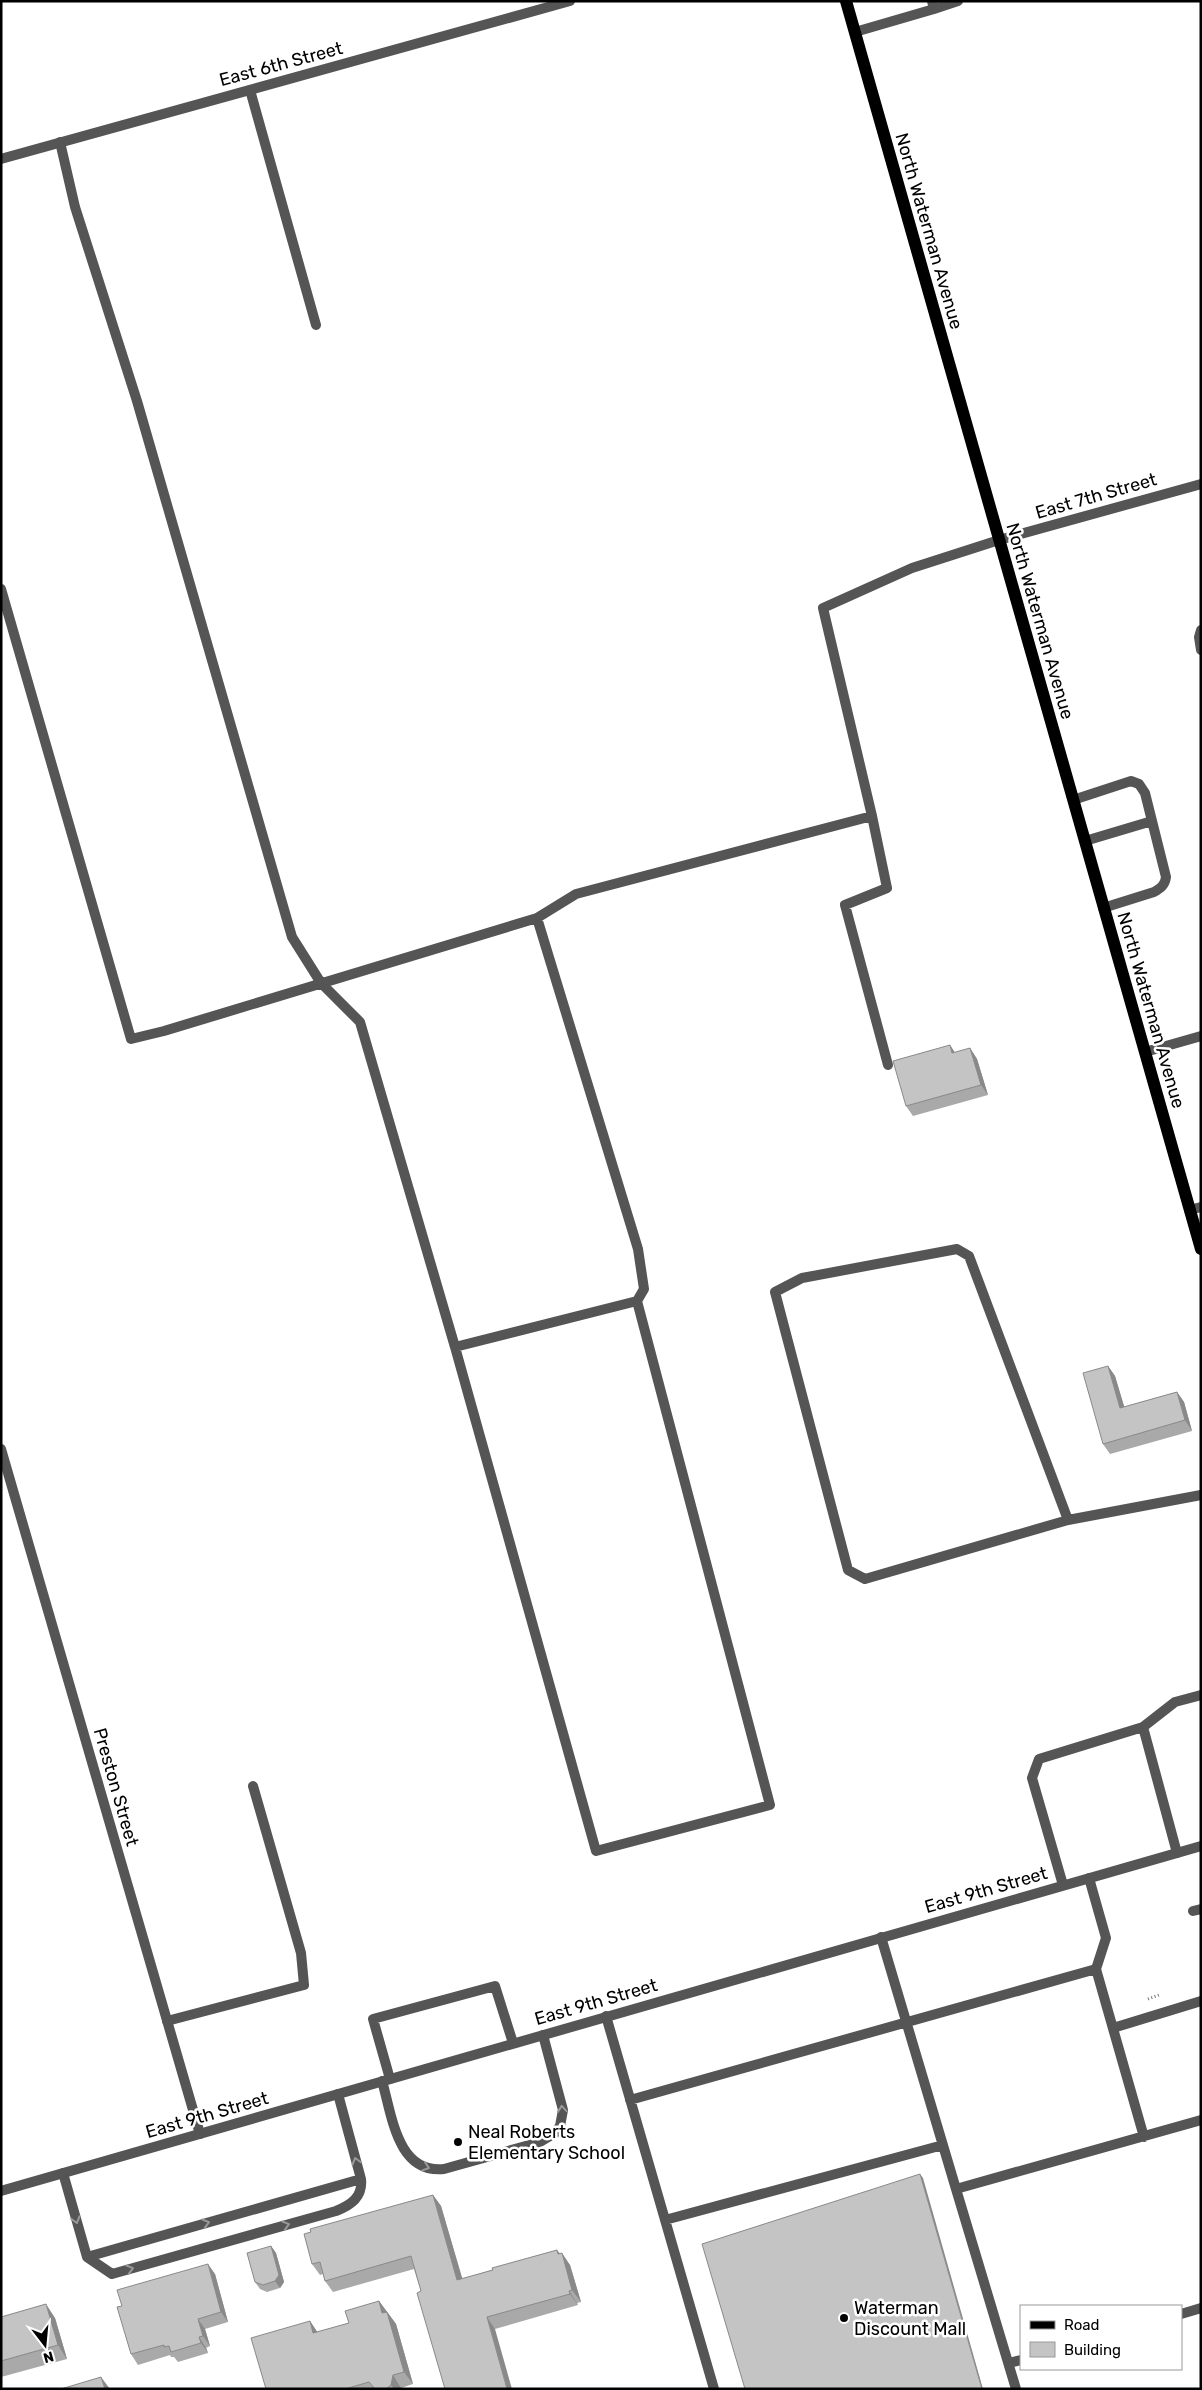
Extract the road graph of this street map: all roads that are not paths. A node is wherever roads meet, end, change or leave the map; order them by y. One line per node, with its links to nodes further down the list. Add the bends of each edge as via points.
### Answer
1 (570, 1): 6 (street, East 6th Street)
2 (846, 1): 5 (main road, North Waterman Avenue)
3 (958, 1): 4 (street)
4 (933, 5): 5 (street)
5 (855, 32): 11 (main road, North Waterman Avenue)
6 (250, 90): 7 (street, East 6th Street); 9 (street)
7 (60, 142): 8 (street, East 6th Street); 21 (street, via 76,207 137,402 292,937)
8 (1, 159)
9 (316, 325)
10 (1201, 484): 11 (street, East 7th Street)
11 (999, 540): 15 (main road, North Waterman Avenue); 16 (street, East 7th Street, via 912,568 823,608)
12 (1, 589): 21 (street, via 131,1038)
13 (1201, 630): 14 (street, via 1198,637)
14 (1201, 650)
15 (1073, 800): 17 (street, via 1131,781 1139,784 1145,793); 18 (main road, North Waterman Avenue)
16 (872, 816): 20 (street, via 576,894); 24 (street, via 887,888 846,905)
17 (1152, 821): 18 (street); 19 (street, via 1165,881 1154,892)
18 (1085, 841): 19 (main road, North Waterman Avenue)
19 (1103, 908): 23 (main road, North Waterman Avenue)
20 (537, 918): 21 (street); 27 (street, via 638,1249 644,1289)
21 (321, 983): 28 (street, via 360,1022)
22 (1201, 1036): 23 (street)
23 (1144, 1052): 25 (main road, North Waterman Avenue)
24 (888, 1066)
25 (1195, 1208): 26 (main road, North Waterman Avenue)
26 (1201, 1249)
27 (637, 1301): 28 (street); 28 (street, via 770,1805 596,1851)
28 (455, 1347)
29 (1, 1449): 43 (street, Preston Street)
30 (1201, 1494): 31 (street)
31 (1068, 1520): 31 (street, via 865,1579 848,1570 776,1292 812,1276 957,1249 969,1256)
32 (1201, 1695): 33 (street, via 1175,1702)
33 (1143, 1728): 36 (street); 38 (street, via 1039,1759 1032,1778)
34 (253, 1786): 43 (street, via 301,1953 304,1985)
35 (1201, 1846): 36 (street, East 9th Street)
36 (1177, 1853): 37 (street, East 9th Street)
37 (1089, 1878): 38 (street, East 9th Street); 40 (street, via 1106,1938)
38 (1063, 1886): 39 (street, East 9th Street)
39 (881, 1937): 42 (street, East 9th Street); 44 (street)
40 (1096, 1969): 44 (street); 45 (street)
41 (1201, 2001): 45 (street)
42 (606, 2016): 46 (street, East 9th Street); 50 (street)
43 (167, 2021): 52 (street, Preston Street)
44 (907, 2023): 50 (street); 54 (street)
45 (1113, 2028): 53 (street)
46 (543, 2035): 47 (street, East 9th Street); 48 (street, one-way to 46, via 401,2146 420,2166 444,2170 540,2142 560,2126 563,2110)
47 (513, 2043): 48 (street, East 9th Street); 48 (street, via 495,1986 373,2019)
48 (386, 2080): 49 (street, East 9th Street)
49 (338, 2094): 52 (street, East 9th Street); 56 (street, one-way to 49)
50 (630, 2100): 59 (street)
51 (1201, 2120): 53 (street)
52 (200, 2134): 55 (street, East 9th Street)
53 (1144, 2137): 57 (street)
54 (943, 2145): 57 (street); 59 (street)
55 (63, 2173): 58 (street, East 9th Street); 60 (street, one-way to 60)
56 (361, 2179): 60 (street, one-way to 56); 60 (street, one-way to 56, via 112,2274 336,2211 357,2198)
57 (956, 2189): 64 (street)
58 (1, 2190)
59 (665, 2220): 65 (street)
60 (87, 2257)
61 (1201, 2308): 62 (street)
62 (1182, 2314)
63 (1020, 2360): 64 (street)
64 (1009, 2364): 66 (street)
65 (714, 2389)
66 (1016, 2389)

